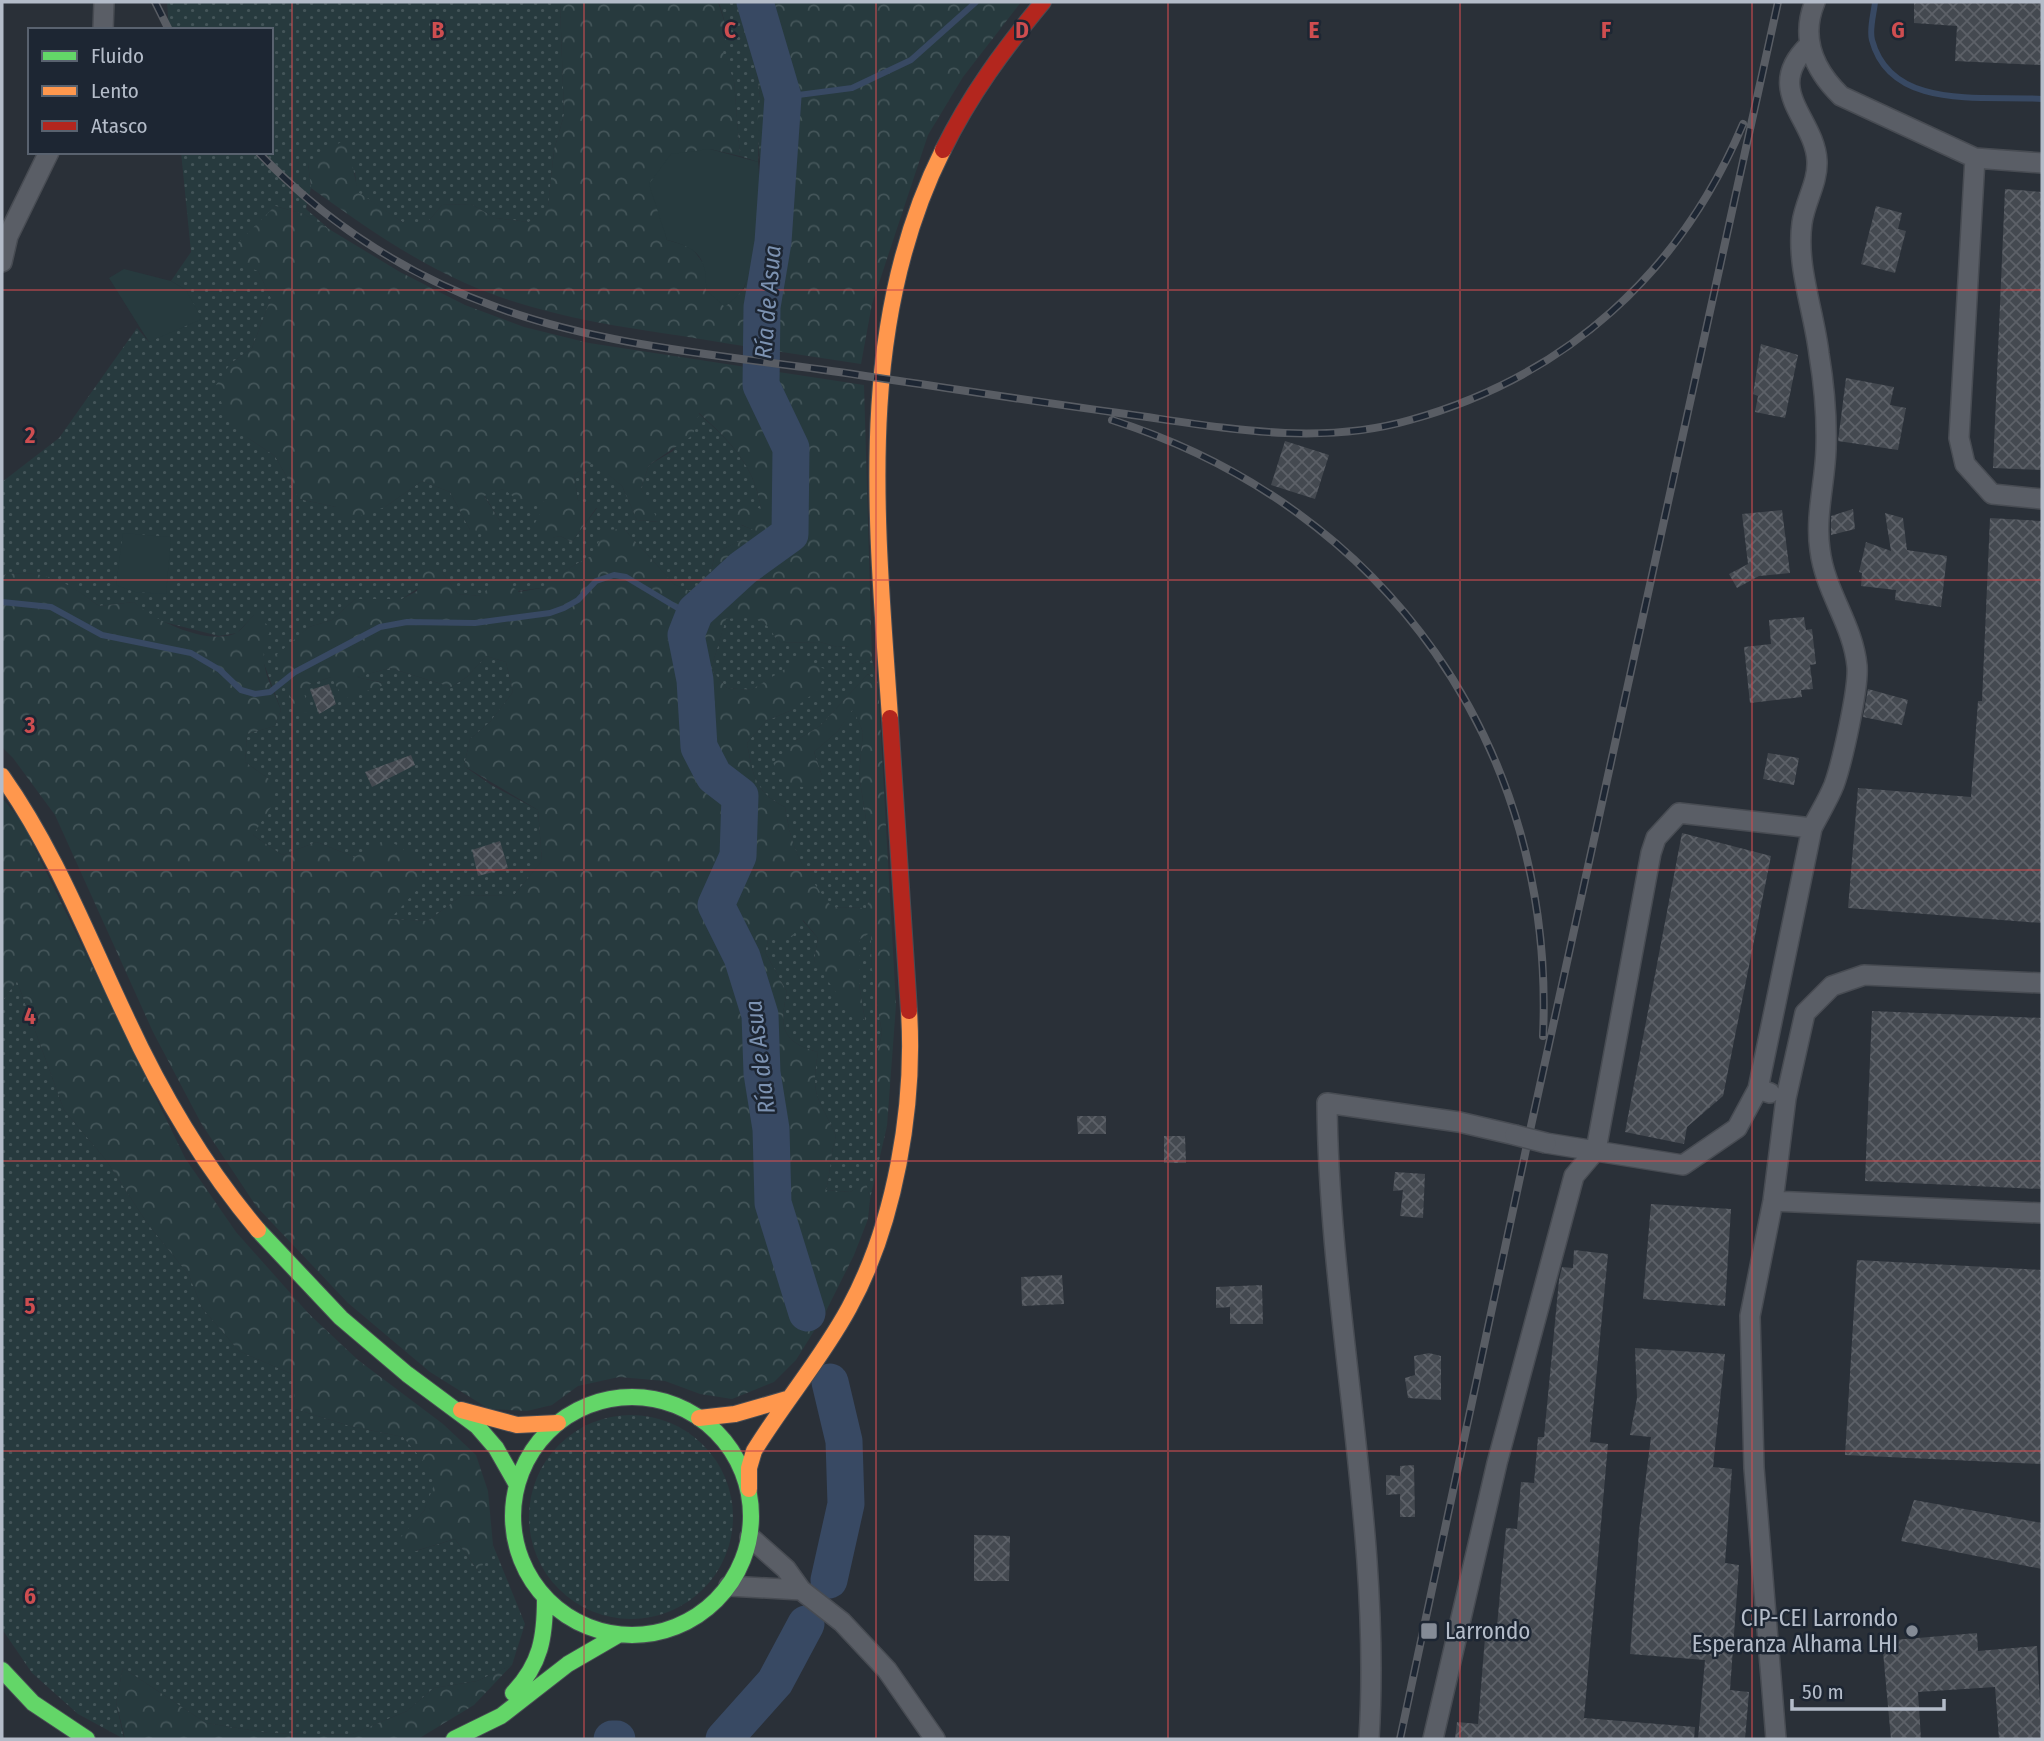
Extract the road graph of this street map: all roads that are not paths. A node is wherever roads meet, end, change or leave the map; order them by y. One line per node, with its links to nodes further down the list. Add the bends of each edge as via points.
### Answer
1 (104, 2): 4 (street)
2 (1043, 2): 19 (main road, via 950,131 921,198 896,276 884,338 875,489 909,1017 908,1088 891,1202 880,1241 850,1307)
3 (1815, 2): 5 (street)
4 (103, 28)
5 (1810, 45): 7 (street, via 1825,80 1841,96); 12 (street, via 1800,53 1790,79 1794,106 1817,157 1813,191 1802,222 1802,251 1820,354 1826,450 1819,549 1832,594 1850,628 1857,668 1834,785)
6 (48, 154): 9 (street, via 8,236)
7 (1975, 158): 8 (street); 10 (street, via 1959,438 1965,464 1992,494)
8 (2042, 163)
9 (2, 262)
10 (2042, 499)
11 (2, 776): 20 (main road, via 61,869 158,1081 235,1202 276,1252 358,1333)
12 (1812, 828): 14 (street); 16 (street, via 1679,813 1656,838)
13 (2042, 983): 15 (street, via 1864,975 1832,986 1805,1013)
14 (1758, 1089): 15 (street); 16 (street, via 1737,1128 1683,1165)
15 (1786, 1098): 17 (street)
16 (1595, 1150): 34 (street, bridge, via 1459,1122 1327,1103 1346,1369 1373,1630); 35 (street, via 1574,1176 1497,1463)
17 (1773, 1201): 18 (street); 36 (street, via 1750,1316 1754,1468)
18 (2042, 1213)
19 (787, 1399): 21 (main road, via 735,1415); 24 (main road, via 754,1451)
20 (458, 1409): 22 (main road, via 517,1425); 23 (main road, via 496,1447)
21 (699, 1418): 22 (main road, via 677,1406 628,1397 603,1400); 24 (main road, via 727,1445)
22 (558, 1423): 23 (main road, via 540,1440)
23 (517, 1485): 28 (main road, via 514,1536 521,1560)
24 (749, 1489): 25 (main road)
25 (750, 1537): 26 (main road); 27 (street)
26 (729, 1586): 27 (street); 29 (main road, via 708,1610 680,1626 650,1635)
27 (802, 1590): 33 (street, via 842,1622 887,1670)
28 (545, 1598): 29 (main road, via 591,1629); 32 (main road, via 545,1637 533,1671 512,1694)
29 (618, 1635): 32 (main road, via 568,1664 501,1716)
30 (2, 1670): 31 (main road, via 33,1703)
31 (87, 1739)
32 (454, 1739)
33 (935, 1739)
34 (1369, 1739)
35 (1433, 1739)
36 (1776, 1739)

